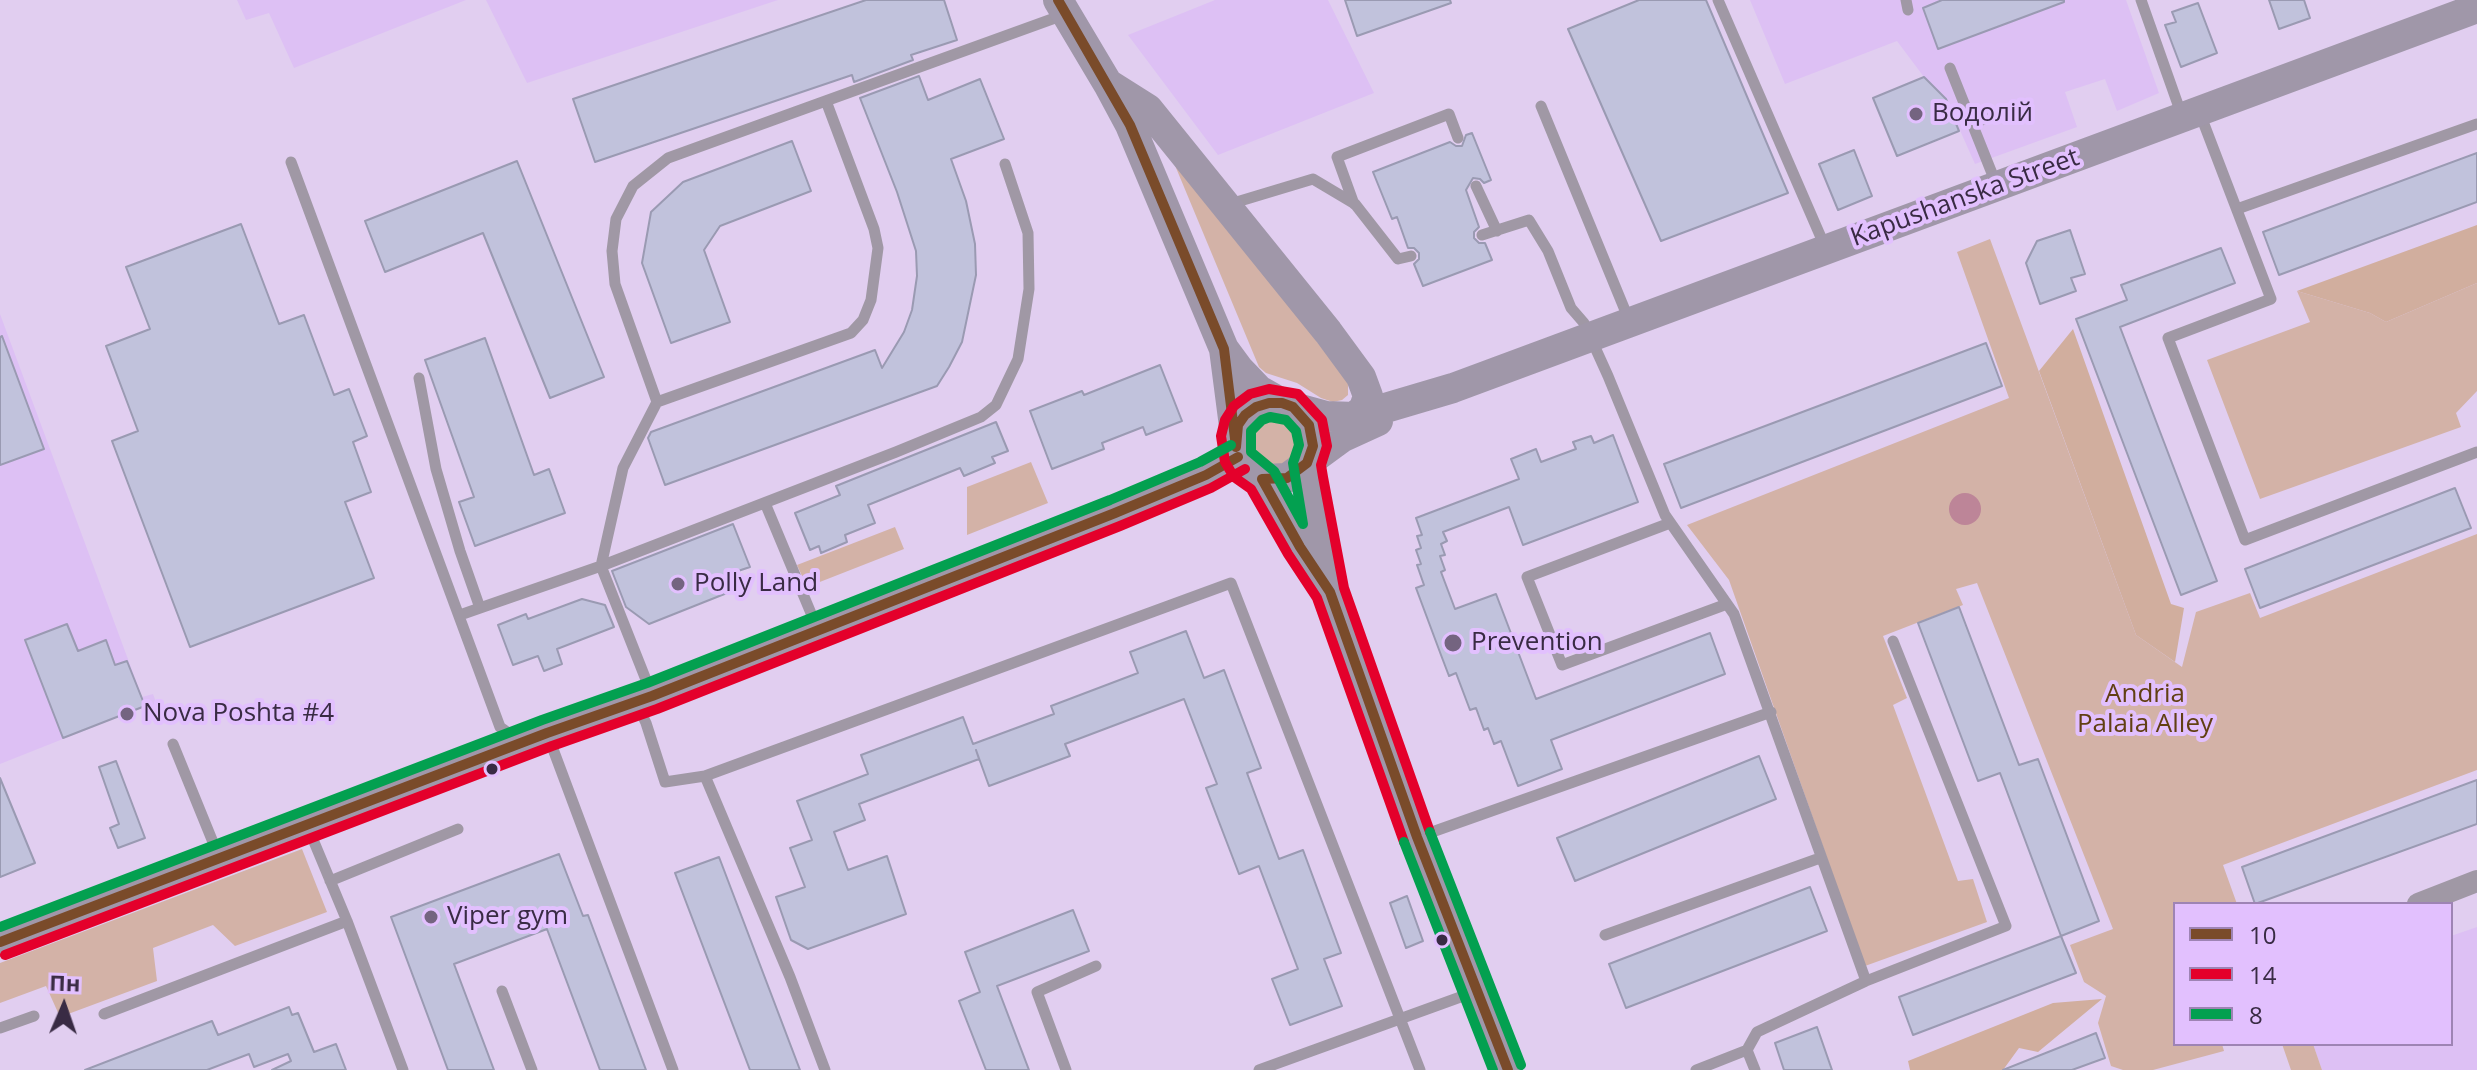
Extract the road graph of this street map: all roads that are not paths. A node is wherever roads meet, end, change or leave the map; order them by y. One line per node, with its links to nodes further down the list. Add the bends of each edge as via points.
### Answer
1 (1718, 0): 23 (lane)
2 (2141, 0): 10 (lane)
3 (1062, 7): 6 (street); 7 (lane)
4 (2477, 8): 10 (street, Kapushanska Street, via 2439,13)
5 (1950, 68): 11 (lane)
6 (1108, 84): 19 (street, via 1148,109); 27 (street)
7 (826, 101): 31 (lane, via 668,158 633,186 616,219 615,284); 31 (lane, via 878,248 863,320 851,333)
8 (1541, 106): 25 (lane)
9 (2004, 111): 11 (lane)
10 (2191, 114): 17 (street, Kapushanska Street); 20 (lane)
11 (1972, 124): 17 (lane)
12 (2477, 124): 20 (lane)
13 (1458, 138): 18 (lane, via 1449,114 1337,157)
14 (291, 162): 44 (lane)
15 (1005, 164): 38 (lane, via 1028,233 1029,289 1018,359 996,405 981,417)
16 (1476, 186): 21 (lane)
17 (1997, 186): 23 (street, Kapushanska Street)
18 (1355, 204): 19 (lane, via 1313,179); 24 (lane, via 1398,259)
19 (1227, 205): 28 (street)
20 (2237, 209): 35 (lane, via 2271,299 2168,338 2245,540)
21 (1497, 231): 22 (lane); 26 (lane, via 1529,220)
22 (1482, 235)
23 (1826, 250): 25 (street, Kapushanska Street)
24 (1411, 256)
25 (1630, 322): 26 (street, Kapushanska Street)
26 (1590, 338): 30 (street, Kapushanska Street); 39 (lane)
27 (1224, 349): 32 (street, via 1259,390); 34 (street)
28 (1361, 377): 30 (street, via 1403,391); 33 (street, via 1368,396)
29 (419, 378): 43 (lane, via 436,469)
30 (1453, 388): 33 (street, Kapushanska Street); 36 (street, Kapushanska Street, via 1343,437)
31 (657, 402): 40 (lane, via 623,468)
32 (1288, 405): 33 (street, Kapushanska Street, via 1326,416); 34 (street, via 1269,403 1245,415); 36 (street, via 1303,415 1312,435)
33 (1355, 417)
34 (1236, 447): 37 (street, via 1252,474); 45 (street, via 1206,475)
35 (2477, 452)
36 (1307, 463): 37 (street, via 1287,478); 41 (street)
37 (1262, 479): 41 (street)
38 (765, 503): 40 (lane); 45 (lane)
39 (1670, 523): 42 (lane); 42 (lane, via 1527,577 1562,665)
40 (601, 566): 43 (lane); 47 (lane)
41 (1330, 592): 54 (street)
42 (1727, 604): 48 (lane)
43 (480, 608): 44 (lane)
44 (460, 615): 49 (lane, via 500,727)
45 (818, 630): 47 (street)
46 (1893, 641): 64 (lane, via 2006,926)
47 (644, 699): 49 (street); 51 (lane, via 665,782)
48 (1771, 712): 54 (lane); 56 (lane)
49 (534, 738): 52 (street); 74 (lane)
50 (173, 744): 55 (lane)
51 (705, 776): 69 (lane, via 1231,583); 75 (lane)
52 (307, 825): 55 (street); 57 (lane)
53 (458, 829): 57 (lane)
54 (1417, 837): 65 (street)
55 (219, 858): 62 (street)
56 (1820, 858): 61 (lane); 64 (lane)
57 (330, 881): 60 (lane)
58 (2477, 881): 59 (street)
59 (2423, 902)
60 (347, 921): 67 (lane); 72 (lane)
61 (1605, 935)
62 (0, 942)
63 (1096, 966): 76 (lane, via 1037,992)
64 (1866, 981): 71 (lane, via 1757,1032)
65 (1478, 990): 69 (lane); 79 (street)
66 (502, 991): 73 (lane)
67 (104, 1014)
68 (34, 1016): 70 (lane)
69 (1401, 1017): 77 (lane); 78 (lane)
70 (0, 1028)
71 (1747, 1050): 80 (lane); 81 (lane)
72 (403, 1070)
73 (532, 1070)
74 (673, 1070)
75 (825, 1070)
76 (1066, 1070)
77 (1259, 1070)
78 (1420, 1070)
79 (1508, 1070)
80 (1696, 1070)
81 (1755, 1070)

